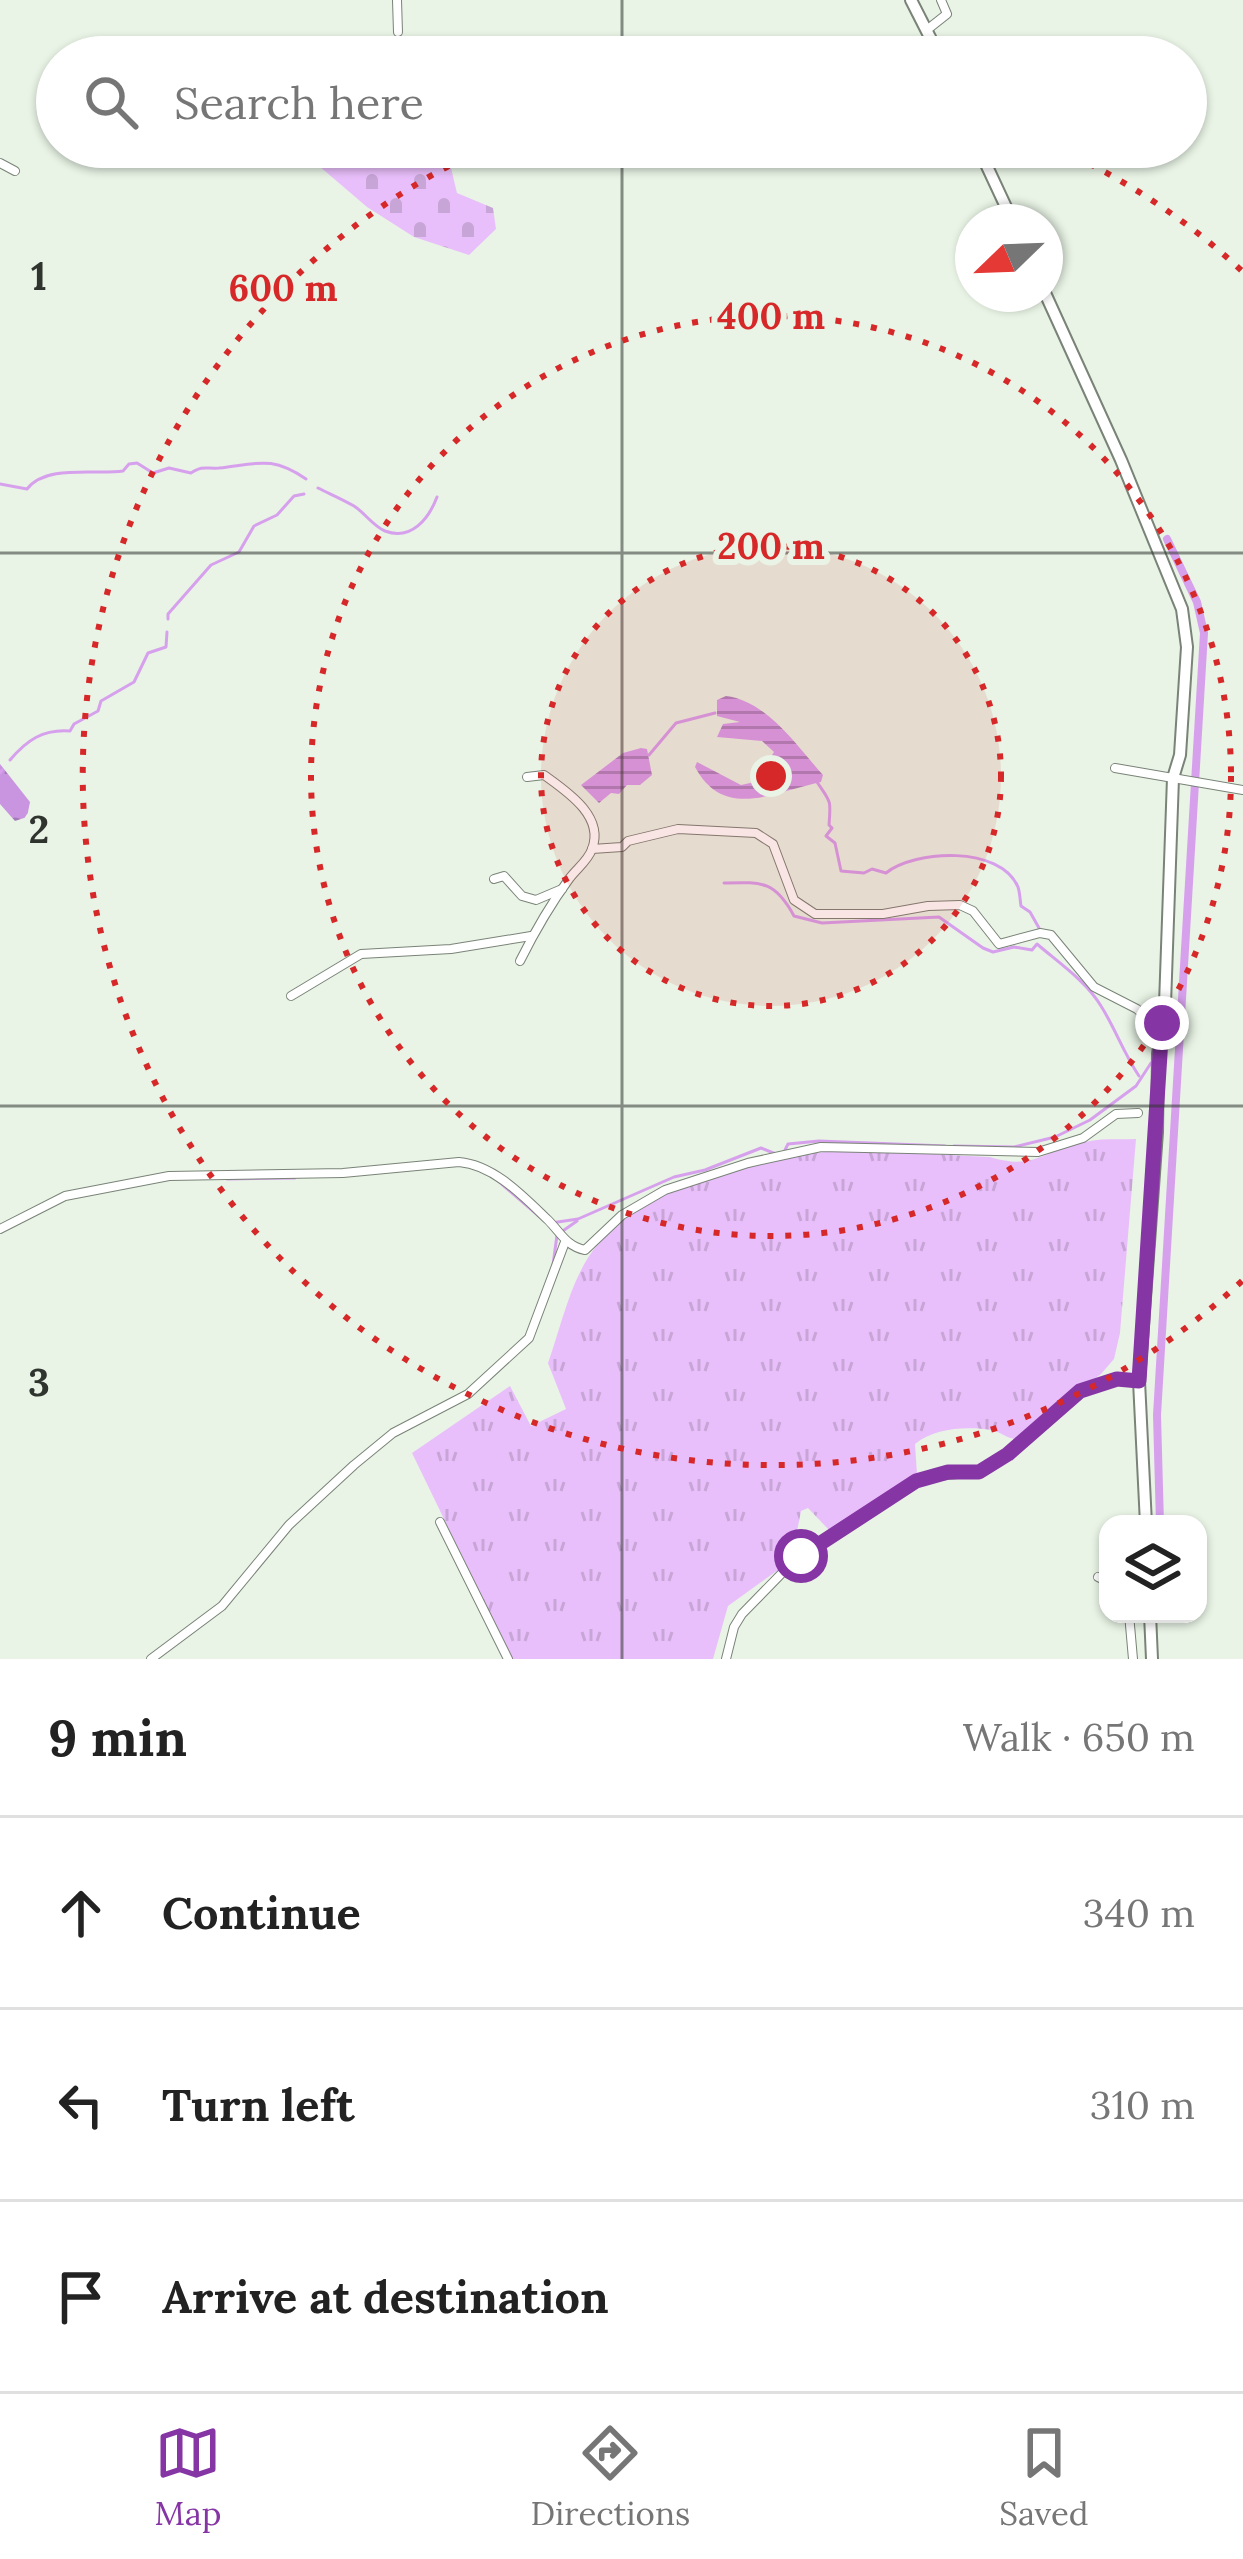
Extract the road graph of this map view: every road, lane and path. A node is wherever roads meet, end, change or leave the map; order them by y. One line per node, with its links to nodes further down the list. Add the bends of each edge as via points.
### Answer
1 (397, 0): 5 (street)
2 (910, 0): 4 (street)
3 (941, 0): 4 (street, via 947,14)
4 (928, 29): 6 (street)
5 (398, 32)
6 (931, 36)
7 (0, 163): 9 (street)
8 (988, 168): 10 (street)
9 (15, 171)
10 (1005, 204)
11 (1054, 312): 14 (street, via 1182,609 1187,647)
12 (1115, 768): 14 (street)
13 (527, 777): 16 (street, via 544,775 584,809)
14 (1177, 779): 15 (street); 22 (street)
15 (1243, 790)
16 (592, 849): 18 (street); 23 (street, via 678,829 756,833 773,844 794,900 815,914 959,905 999,944 1052,935 1094,987)
17 (494, 879): 18 (street, via 504,877 536,900)
18 (563, 888): 19 (street)
19 (532, 936): 20 (street); 21 (street, via 361,953)
20 (520, 961)
21 (292, 996)
22 (1165, 1004): 23 (street); 24 (street)
23 (1146, 1016): 24 (street)
24 (1161, 1032): 28 (street)
25 (1138, 1113): 27 (street, via 1116,1114 1083,1138 1027,1154 806,1148 665,1190 585,1250)
26 (0, 1228): 27 (street, via 65,1196 169,1176 459,1162 495,1173)
27 (565, 1242): 33 (street, via 529,1338 468,1394 366,1454 290,1525 222,1606)
28 (1139, 1381): 29 (street); 35 (street, via 1080,1391 979,1472 916,1481 824,1539 742,1614)
29 (1146, 1515)
30 (440, 1522): 34 (street)
31 (1130, 1623): 36 (street)
32 (1150, 1623): 37 (street)
33 (151, 1659)
34 (508, 1659)
35 (727, 1659)
36 (1132, 1659)
37 (1152, 1659)

